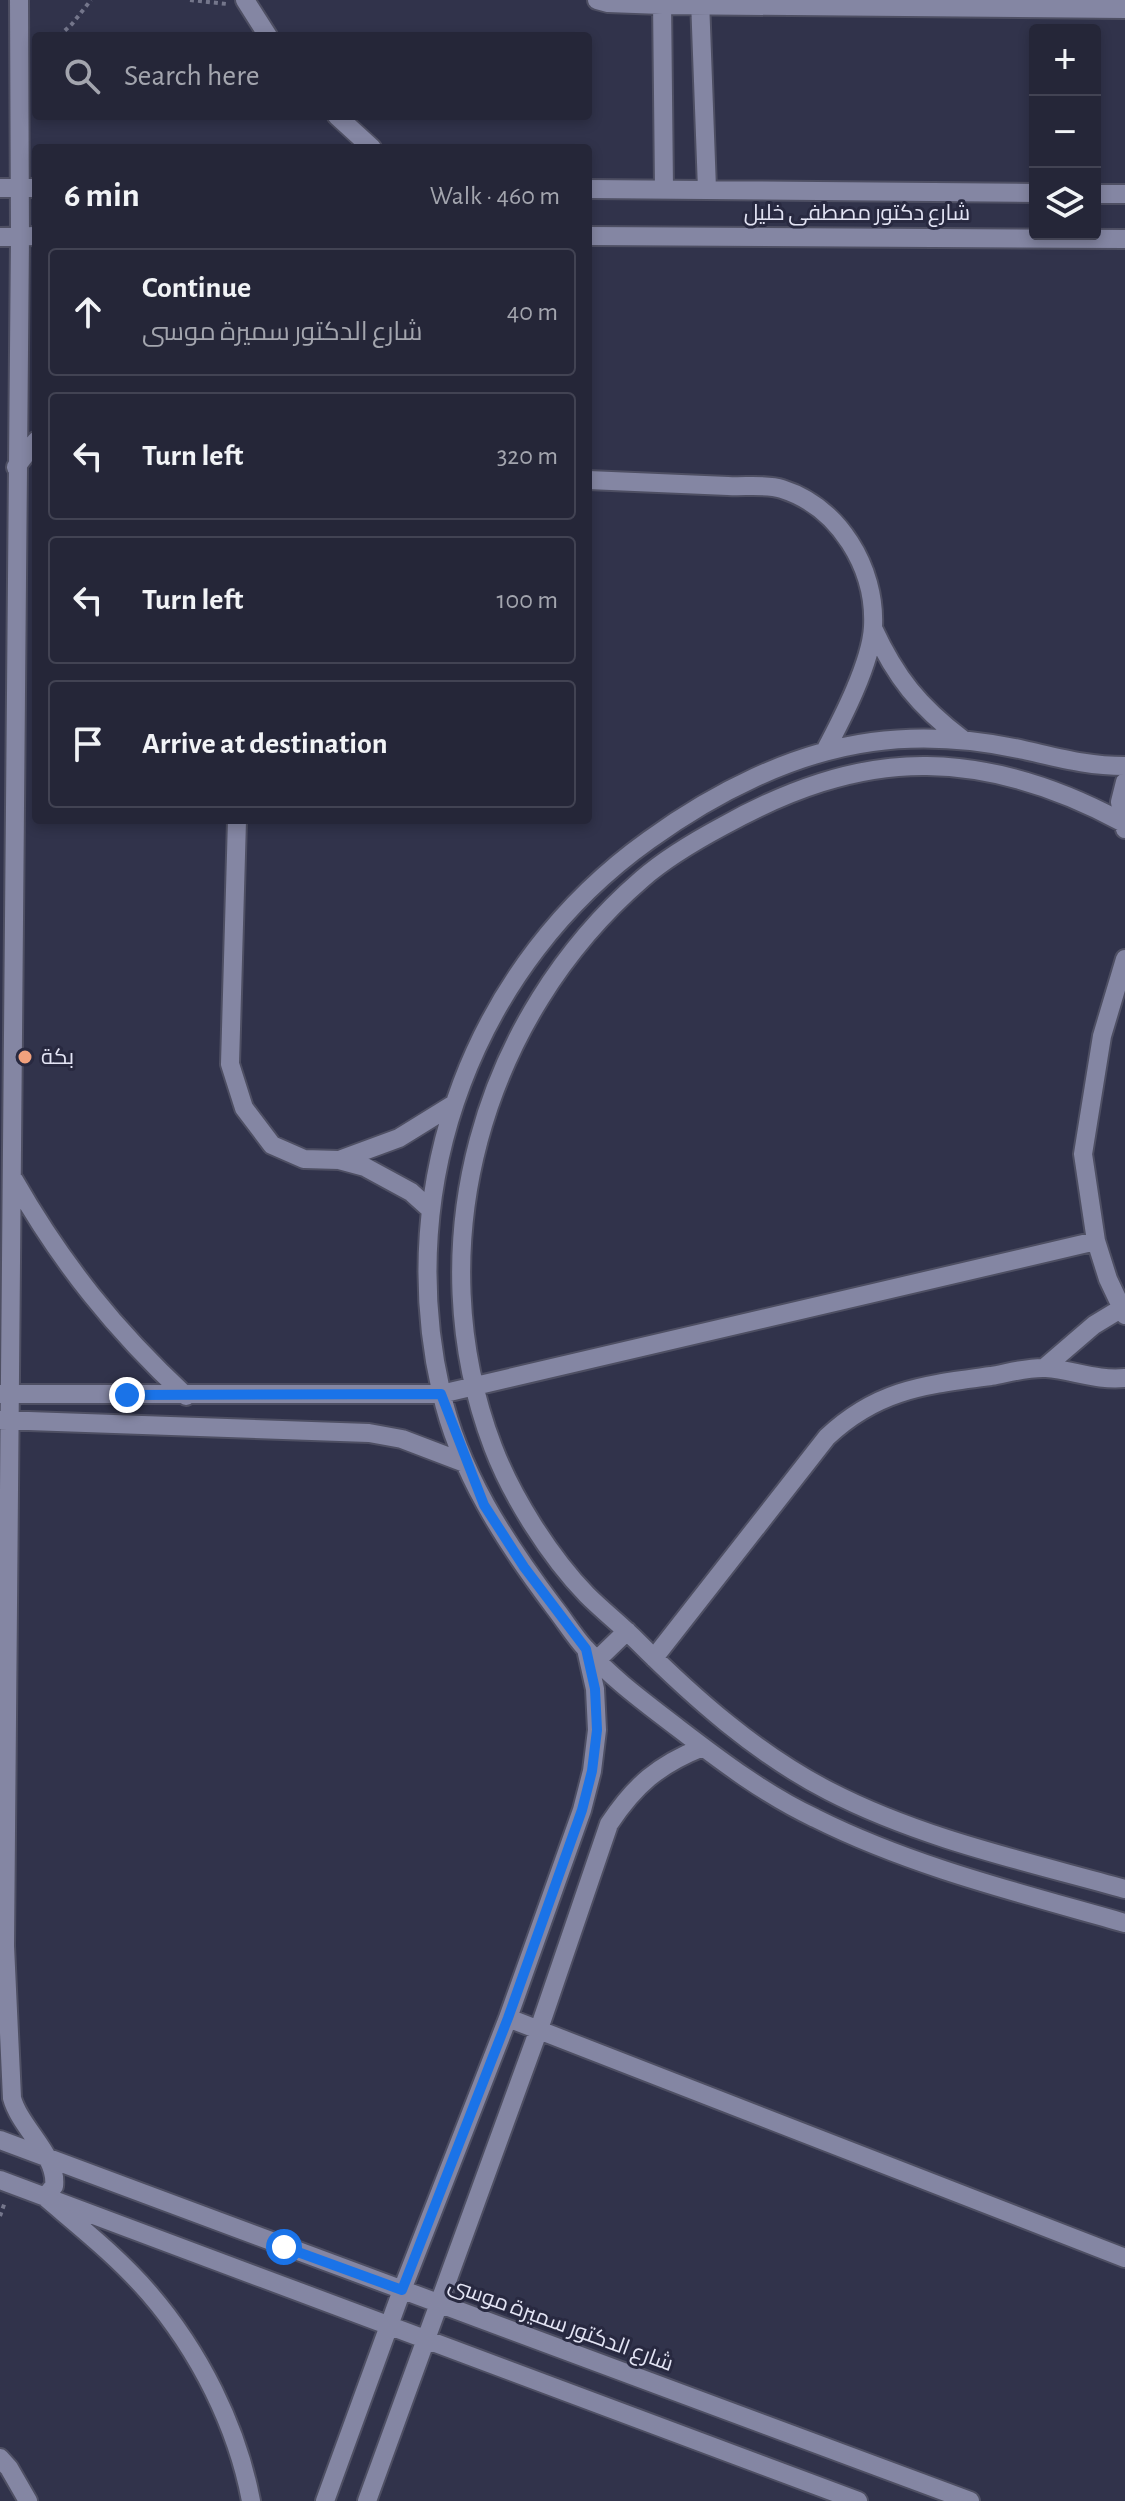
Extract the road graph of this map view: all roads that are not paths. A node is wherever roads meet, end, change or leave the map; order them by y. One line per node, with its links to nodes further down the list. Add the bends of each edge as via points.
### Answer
1 (19, 0): 13 (street)
2 (597, 0): 5 (street)
3 (245, 2): 9 (street)
4 (700, 2): 5 (street); 6 (street); 16 (street)
5 (662, 3): 15 (street)
6 (1037, 4): 7 (street)
7 (1070, 4): 8 (street)
8 (1125, 9)
9 (265, 32)
10 (341, 120): 11 (street)
11 (368, 144)
12 (0, 188): 13 (street)
13 (28, 188): 20 (street)
14 (592, 189): 15 (street, شارع دكتور مصطفى خليل)
15 (664, 189): 16 (street, شارع دكتور مصطفى خليل)
16 (707, 189): 17 (street, شارع دكتور مصطفى خليل)
17 (1029, 193)
18 (1101, 194): 19 (street)
19 (1125, 194)
20 (28, 236): 22 (street); 25 (street)
21 (592, 236): 23 (street, شارع دكتور مصطفى خليل)
22 (0, 237)
23 (1125, 239)
24 (32, 446): 25 (street)
25 (16, 467): 34 (street)
26 (592, 480): 27 (street, via 781,488 817,506 845,533 861,563 871,595)
27 (873, 628): 28 (street, via 908,691); 29 (street, via 853,691)
28 (962, 739): 29 (street, via 916,738); 30 (street, via 1062,761)
29 (825, 751): 37 (street, via 727,791 675,821 575,902 530,954 493,1012)
30 (1125, 766)
31 (1125, 782): 33 (street, via 1120,802)
32 (237, 824): 38 (street, via 230,1064 244,1108 272,1145 304,1159)
33 (1124, 828): 45 (street, via 1073,797 1008,776 925,766 882,769 800,789 745,814 643,878 596,924 555,976 514,1047 484,1120 466,1194 460,1267)
34 (7, 878): 35 (street)
35 (7, 919): 39 (street)
36 (1125, 959): 41 (street, via 1102,1036 1083,1154)
37 (454, 1104): 38 (street, via 399,1138); 40 (street)
38 (339, 1160): 40 (street, via 389,1178)
39 (12, 1177): 46 (street); 48 (street, via 89,1294)
40 (431, 1210): 47 (street, via 431,1330)
41 (1096, 1241): 42 (street); 45 (street)
42 (1124, 1311): 43 (street, via 1094,1325)
43 (1044, 1368): 44 (street); 53 (street, via 914,1387 852,1416 827,1437)
44 (1125, 1378)
45 (474, 1387): 47 (street); 51 (street, via 512,1488 546,1543 585,1593)
46 (5, 1394): 48 (street); 49 (street)
47 (441, 1394): 48 (street); 50 (street)
48 (186, 1396)
49 (5, 1420): 50 (street, via 369,1433 402,1439); 60 (street, via 5,1946 12,2098 20,2120)
50 (465, 1463): 52 (street, via 524,1567)
51 (627, 1631): 52 (street); 53 (street)
52 (592, 1654): 54 (street); 57 (street, via 597,1730 592,1771)
53 (654, 1658): 55 (street, via 720,1718 826,1789 951,1841)
54 (703, 1747): 56 (street, via 810,1816 884,1850); 58 (street, via 648,1776 609,1824)
55 (1125, 1889)
56 (1123, 1916)
57 (508, 2018): 58 (street); 64 (street)
58 (539, 2029): 63 (street); 65 (street)
59 (0, 2140): 60 (street, شارع الدكتور سميرة موسى)
60 (49, 2160): 62 (street, via 55,2182); 64 (street, شارع الدكتور سميرة موسى)
61 (0, 2180): 62 (street)
62 (45, 2197): 66 (street); 70 (street, via 149,2293 191,2349 223,2411)
63 (1125, 2258)
64 (402, 2290): 65 (street, شارع الدكتور سميرة موسى); 66 (street)
65 (439, 2305): 67 (street); 74 (street, شارع الدكتور سميرة موسى)
66 (389, 2326): 67 (street); 71 (street)
67 (426, 2340): 72 (street); 73 (street)
68 (0, 2458): 69 (street)
69 (28, 2501)
70 (251, 2501)
71 (325, 2501)
72 (367, 2501)
73 (858, 2501)
74 (970, 2501)

